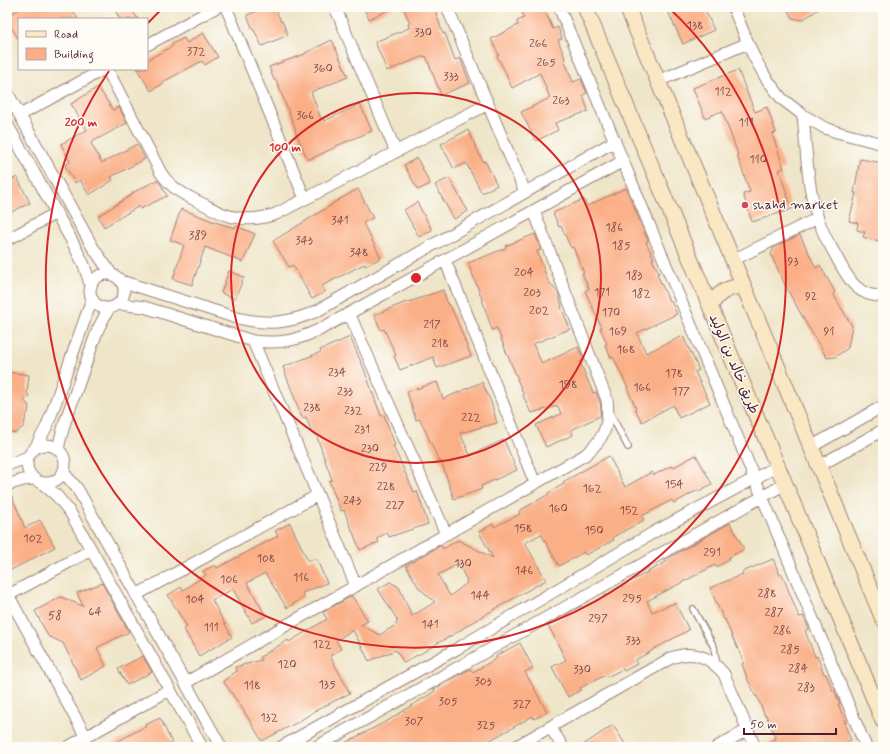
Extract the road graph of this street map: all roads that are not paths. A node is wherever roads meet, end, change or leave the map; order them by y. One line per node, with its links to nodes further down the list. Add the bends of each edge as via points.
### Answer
1 (217, 7): 10 (street)
2 (226, 7): 24 (street)
3 (335, 7): 21 (street)
4 (447, 7): 15 (street)
5 (559, 7): 19 (street)
6 (585, 7): 37 (street, طريق خالد بن الوليد)
7 (627, 7): 13 (street)
8 (733, 7): 9 (street)
9 (748, 43): 13 (street); 17 (street, via 766,78 782,99)
10 (148, 44)
11 (103, 70): 16 (street)
12 (106, 70): 24 (street, via 161,173 182,194 241,219 270,216)
13 (658, 81): 30 (street)
14 (7, 92): 16 (street)
15 (488, 104): 21 (street); 23 (street)
16 (20, 115): 31 (street, via 92,246)
17 (803, 116): 20 (street, via 837,132); 27 (street, via 811,189)
18 (7, 124): 26 (street)
19 (615, 142): 22 (street); 23 (street)
20 (883, 144)
21 (396, 152): 24 (street)
22 (623, 161): 25 (street); 52 (street)
23 (525, 192): 31 (street, via 317,311 290,321 254,322 237,318)
24 (305, 199)
25 (534, 211): 29 (street); 42 (street, via 604,391)
26 (56, 212): 28 (street); 33 (street, via 79,254)
27 (818, 218): 30 (street); 34 (street, via 848,278 868,295)
28 (7, 240)
29 (445, 260): 39 (street); 54 (street)
30 (733, 260): 32 (street)
31 (116, 278): 33 (street, via 107,274 102,275); 36 (street, via 124,286 123,298)
32 (744, 286): 37 (street, via 720,293); 45 (street)
33 (91, 287): 35 (street)
34 (883, 296)
35 (92, 299): 38 (street, via 99,306); 47 (street, via 47,426)
36 (119, 304): 38 (street); 40 (street, via 144,307)
37 (710, 306): 49 (street, طريق خالد بن الوليد)
38 (109, 308): 46 (street, via 94,340 62,431)
39 (349, 313): 40 (street, via 305,337 271,343); 59 (street)
40 (253, 341): 57 (street)
41 (883, 406): 45 (street)
42 (608, 409): 44 (lane); 54 (street, via 606,428 594,447 585,455)
43 (883, 430): 50 (street)
44 (628, 447)
45 (812, 447): 50 (street)
46 (58, 450): 47 (street, via 47,445); 51 (street, via 64,462)
47 (32, 453): 48 (street); 53 (street, via 27,469)
48 (7, 465)
49 (778, 466): 52 (street); 55 (street, طريق خالد بن الوليد)
50 (819, 466): 64 (street)
51 (63, 472): 53 (street, via 52,482); 63 (street, via 77,488)
52 (755, 478): 58 (street); 67 (street, via 656,531)
53 (38, 481): 56 (street, via 23,480); 60 (street, via 57,496 70,512)
54 (535, 483): 59 (street)
55 (785, 484): 58 (street); 72 (street, طريق خالد بن الوليد)
56 (7, 485)
57 (318, 494): 61 (street); 63 (street)
58 (763, 497): 68 (street); 86 (street)
59 (446, 534): 61 (street)
60 (92, 550): 62 (street); 71 (street)
61 (356, 586): 70 (street)
62 (8, 596): 76 (street)
63 (136, 596): 70 (street)
64 (879, 599): 66 (street)
65 (693, 609): 69 (lane, via 714,647)
66 (883, 619)
67 (460, 647): 68 (street); 80 (street)
68 (468, 662): 81 (street)
69 (717, 666): 74 (street, via 690,654 671,658); 75 (street, via 724,674)
70 (185, 683): 79 (street)
71 (170, 690): 76 (street); 78 (street)
72 (879, 703): 73 (street, طريق خالد بن الوليد)
73 (883, 721)
74 (550, 727): 82 (street); 83 (street)
75 (747, 730): 84 (street); 85 (street)
76 (86, 737): 77 (street)
77 (68, 747)
78 (202, 747)
79 (221, 747)
80 (281, 747)
81 (316, 747)
82 (515, 747)
83 (563, 747)
84 (717, 747)
85 (754, 747)
86 (866, 747)

